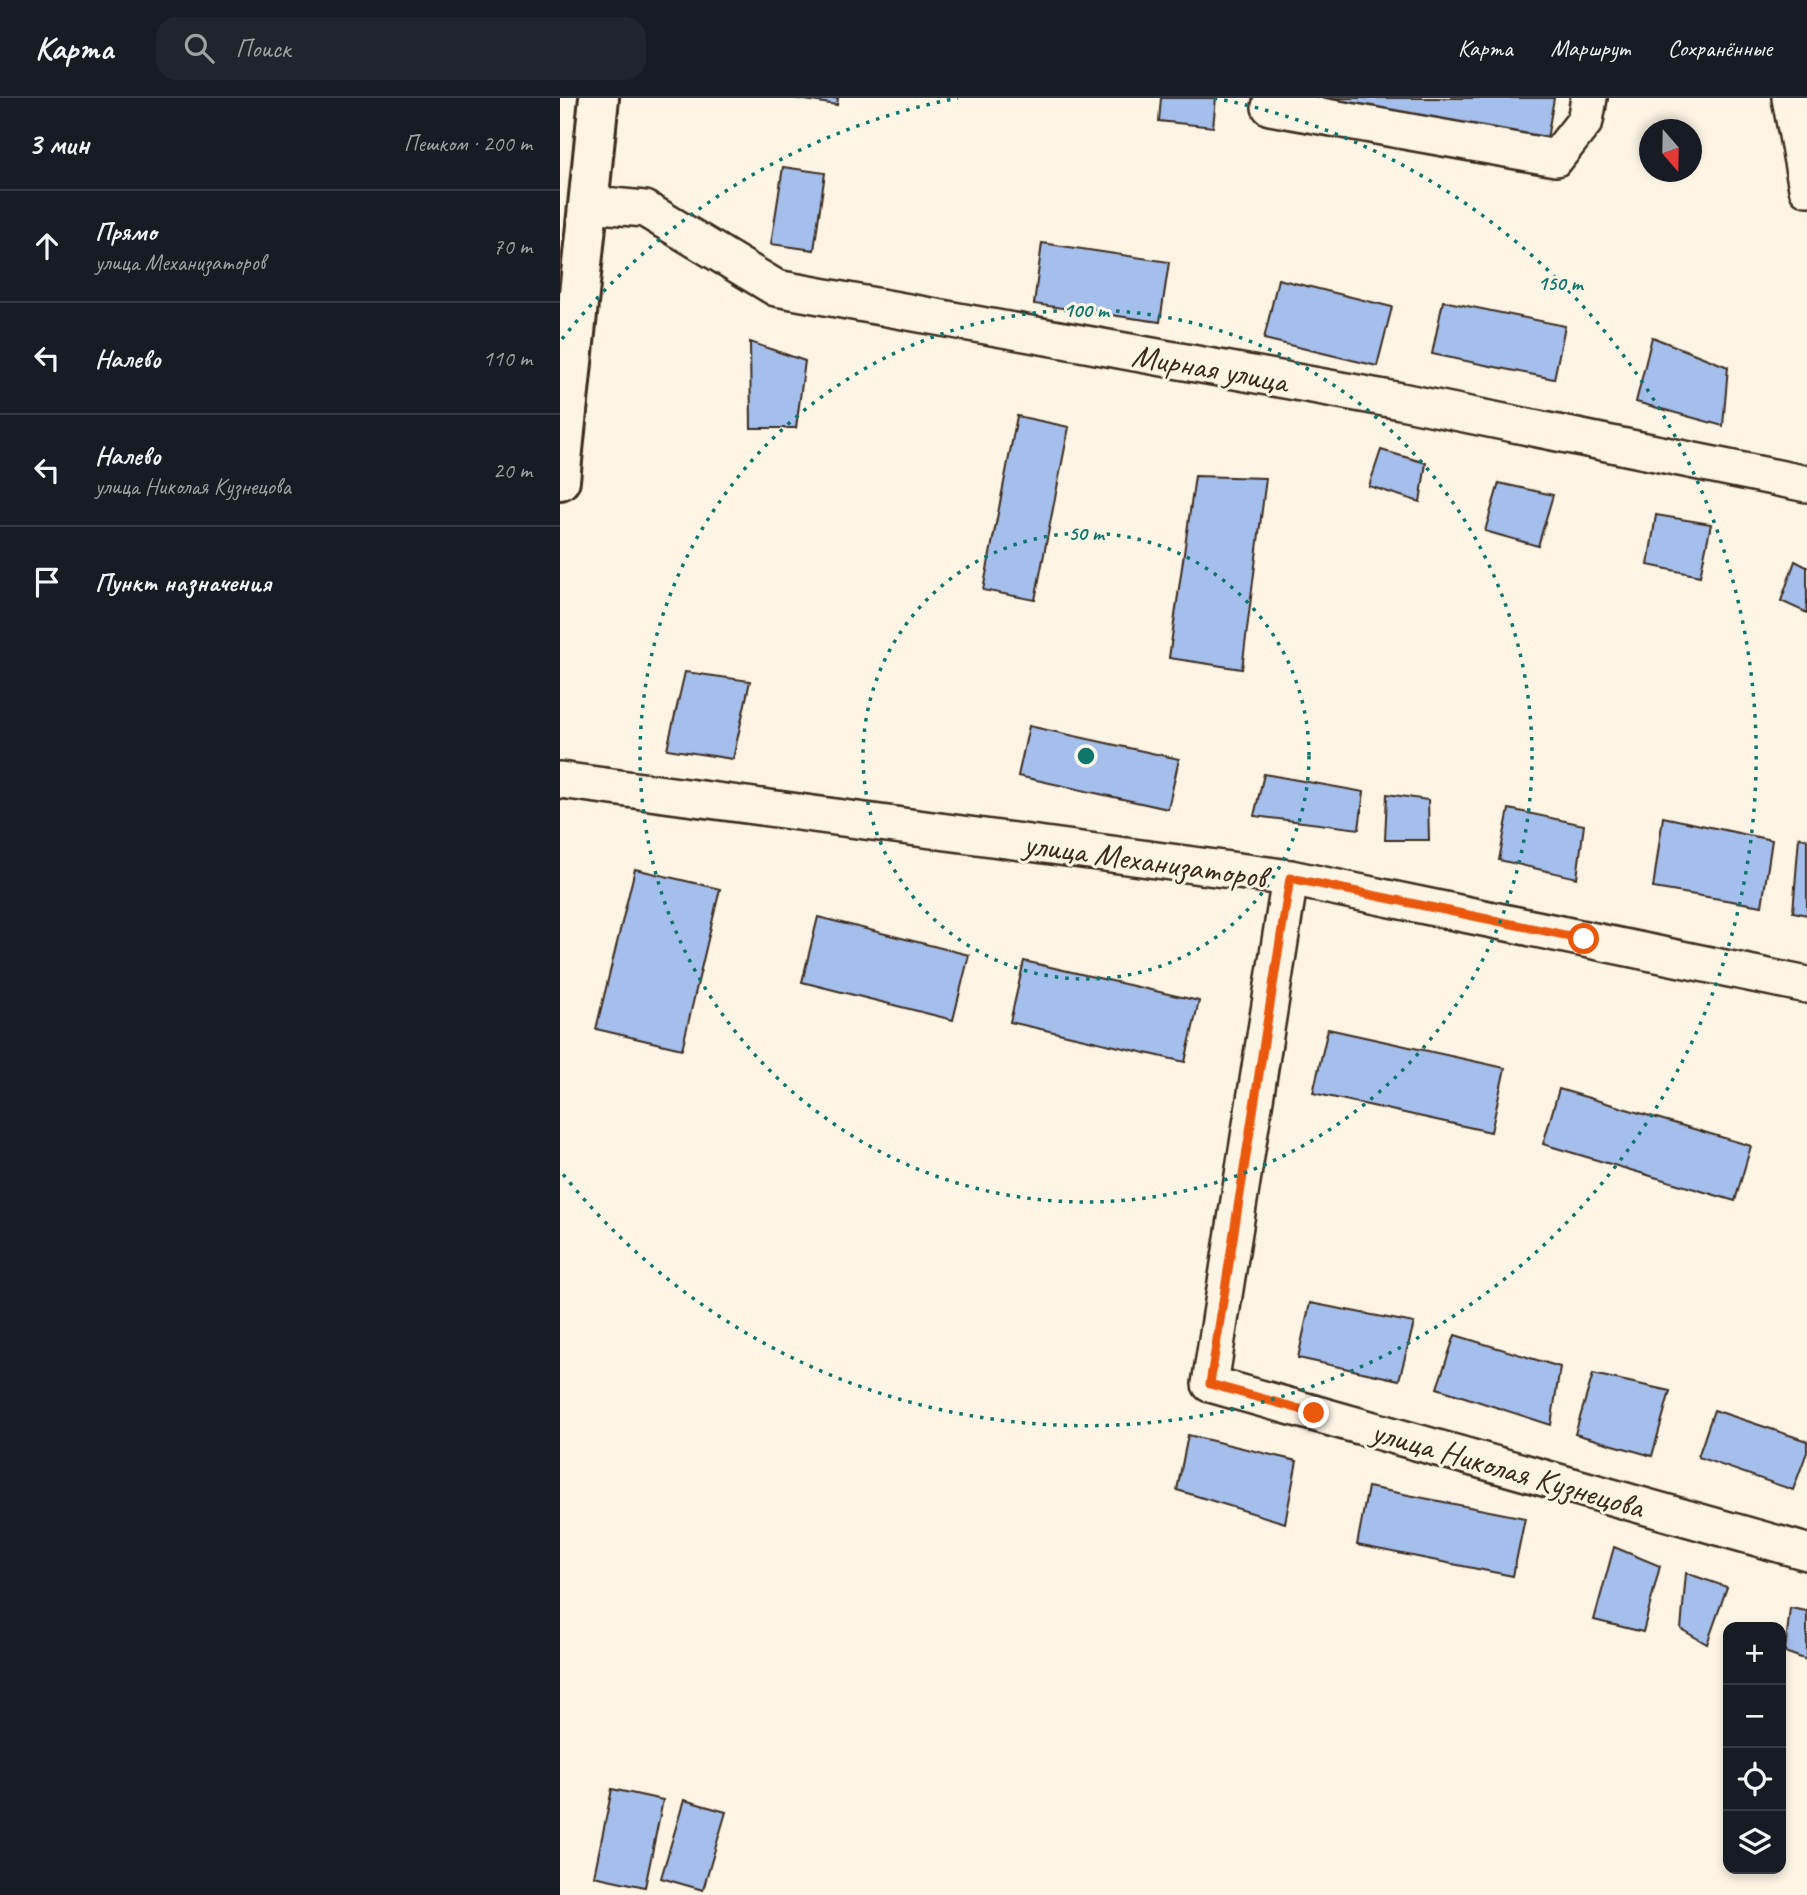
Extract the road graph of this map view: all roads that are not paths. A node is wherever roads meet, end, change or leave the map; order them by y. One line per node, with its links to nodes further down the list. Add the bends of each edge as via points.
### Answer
1 (598, 98): 6 (main road)
2 (1272, 98): 3 (street, via 1270,107 1556,158 1584,121)
3 (1589, 98)
4 (1790, 98): 5 (street)
5 (1807, 188)
6 (589, 204): 7 (main road); 9 (street, Мирная улица, via 645,209 776,288 1401,401)
7 (566, 366): 8 (main road)
8 (560, 480)
9 (1807, 484)
10 (560, 780): 11 (street, улица Механизаторов)
11 (1290, 878): 12 (street, улица Механизаторов); 13 (street, улица Николая Кузнецова, via 1210,1384)
12 (1807, 985)
13 (1807, 1552)

